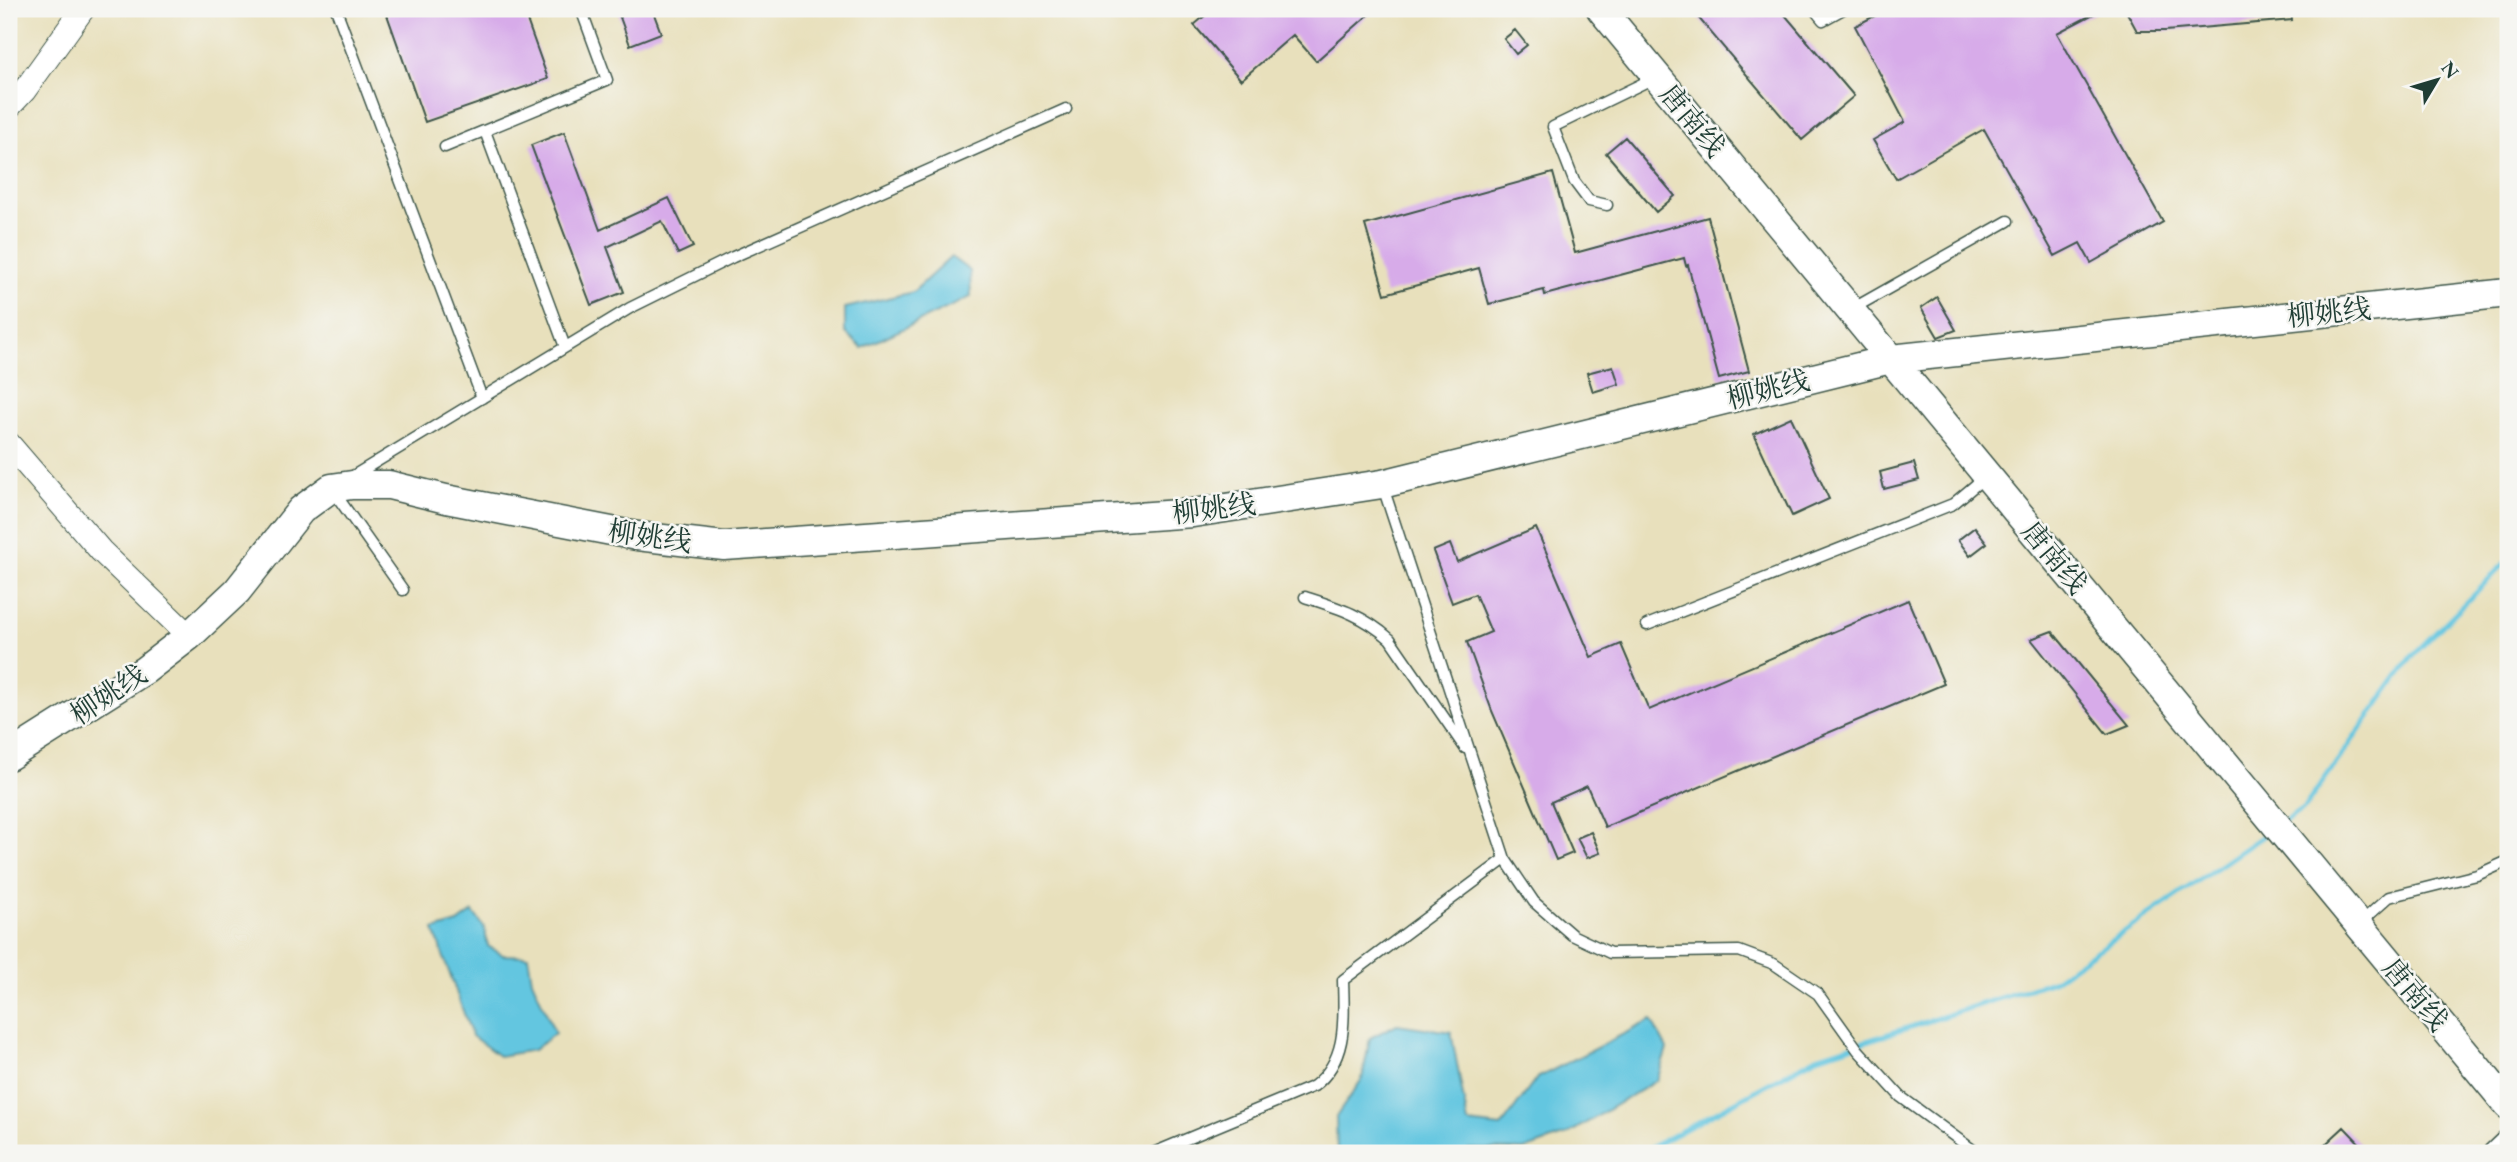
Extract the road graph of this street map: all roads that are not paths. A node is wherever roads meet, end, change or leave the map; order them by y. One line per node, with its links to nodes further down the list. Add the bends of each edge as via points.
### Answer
1 (83, 9): 8 (street)
2 (336, 9): 18 (lane)
3 (580, 9): 10 (lane, via 607,80)
4 (1601, 9): 7 (street, 唐南线)
5 (1814, 9): 6 (lane, via 1823,20)
6 (1843, 9)
7 (1657, 77): 12 (lane, via 1553,127 1574,181 1589,201); 15 (street, 唐南线)
8 (9, 107)
9 (1066, 108): 16 (lane, via 733,257 630,308)
10 (485, 131): 11 (lane); 16 (lane)
11 (445, 147)
12 (1607, 205)
13 (2008, 221): 15 (lane)
14 (2508, 293): 17 (street, 柳姚线)
15 (1850, 310): 17 (street, 唐南线)
16 (565, 347): 18 (lane)
17 (1891, 359): 20 (street, 唐南线); 21 (street, 柳姚线)
18 (482, 398): 22 (lane)
19 (9, 444): 26 (street, via 101,551)
20 (1987, 475): 25 (lane, via 1952,504); 31 (street, 唐南线)
21 (1382, 484): 22 (street, 柳姚线, via 1193,513 724,546 637,536 389,485); 28 (lane)
22 (331, 488): 23 (lane); 26 (street, 柳姚线, via 301,510 237,591)
23 (403, 590)
24 (1305, 597): 28 (lane, via 1354,613 1390,639)
25 (1647, 625)
26 (189, 636): 27 (street, 柳姚线, via 145,670)
27 (9, 756)
28 (1472, 759): 29 (lane)
29 (1505, 859): 34 (lane, via 1343,980 1344,1021 1338,1056 1327,1076 1314,1086); 35 (lane, via 1534,902 1572,935 1610,953 1739,951 1774,964 1818,994 1858,1050 1901,1097)
30 (2508, 861): 31 (lane, via 2477,875 2389,897)
31 (2358, 924): 32 (street, 唐南线)
32 (2508, 1105)
33 (2508, 1132): 36 (lane)
34 (1153, 1153)
35 (1977, 1153)
36 (2486, 1153)

